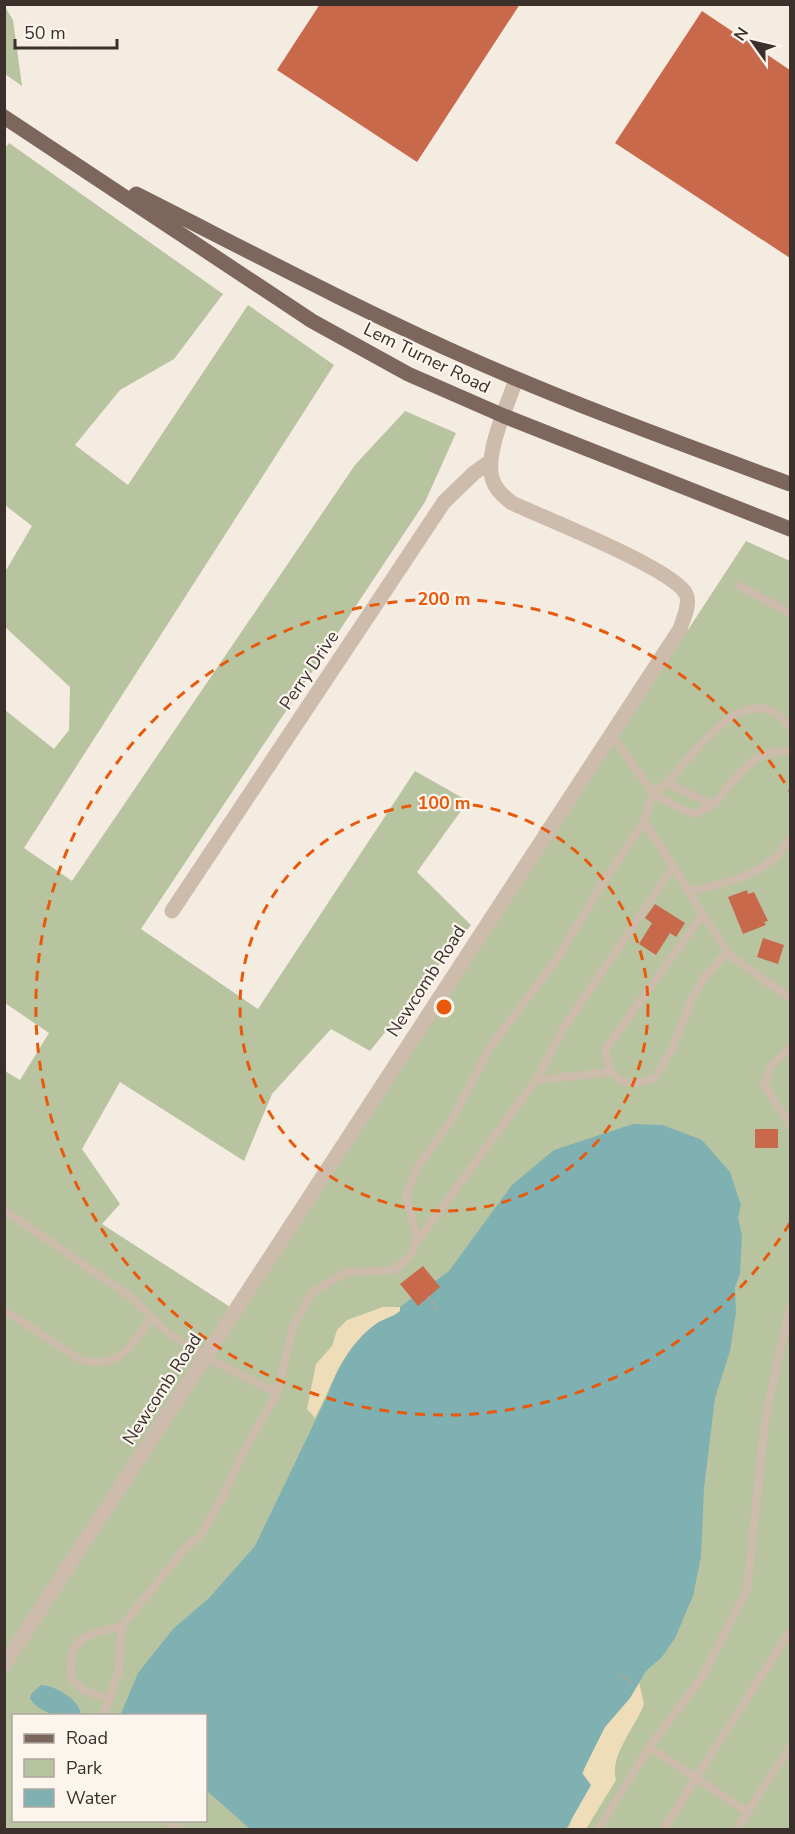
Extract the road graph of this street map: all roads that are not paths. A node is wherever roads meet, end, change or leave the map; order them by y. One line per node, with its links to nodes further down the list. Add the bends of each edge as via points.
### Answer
1 (6, 121): 2 (main road, Lem Turner Road)
2 (77, 165): 3 (main road, Lem Turner Road, via 351,303); 4 (main road, Lem Turner Road, via 342,339 427,383)
3 (516, 379): 4 (street, Newcomb Road); 6 (main road, Lem Turner Road)
4 (504, 416): 5 (street, Newcomb Road); 7 (main road, Lem Turner Road)
5 (491, 461): 11 (street, Newcomb Road, via 492,478 499,492 512,503 676,581 686,595 680,629); 20 (street, Perry Drive, via 444,502)
6 (790, 484)
7 (790, 529)
8 (739, 586): 9 (lane)
9 (790, 613)
10 (790, 727): 13 (lane, via 769,710 745,708 722,723)
11 (611, 734): 14 (lane); 33 (street, Newcomb Road)
12 (790, 753): 15 (lane, via 764,754 747,763)
13 (666, 783): 14 (lane); 15 (lane)
14 (653, 793): 15 (lane, via 695,813); 16 (lane)
15 (713, 805)
16 (644, 821): 18 (lane); 29 (lane, via 555,962 490,1047 451,1121 417,1168 406,1195)
17 (790, 838): 19 (lane, via 767,867)
18 (673, 867): 19 (lane); 26 (lane, via 563,1029)
19 (689, 892): 21 (lane)
20 (172, 911)
21 (703, 914): 22 (lane); 25 (lane, via 605,1050 606,1064)
22 (727, 952): 23 (lane); 25 (lane, via 692,998 673,1047 654,1078 631,1084)
23 (790, 998)
24 (790, 1047): 27 (lane, via 771,1066 764,1084)
25 (612, 1072): 26 (lane)
26 (536, 1080): 29 (lane)
27 (790, 1125)
28 (4, 1210): 32 (lane, via 131,1297)
29 (415, 1244): 34 (lane, via 410,1256 395,1270 346,1272 312,1293 293,1326)
30 (790, 1306): 40 (lane, via 765,1421 747,1590 702,1677)
31 (4, 1310): 32 (lane, via 81,1360 93,1363 108,1363 123,1354)
32 (151, 1319): 33 (lane)
33 (206, 1357): 34 (lane); 37 (street, Newcomb Road)
34 (276, 1393): 35 (lane, via 200,1536 186,1547)
35 (122, 1626): 38 (lane, via 118,1674); 38 (lane, via 94,1633 73,1647 69,1660 71,1679 83,1690)
36 (790, 1631): 42 (lane)
37 (4, 1665)
38 (109, 1699): 39 (lane)
39 (104, 1714)
40 (649, 1748): 42 (lane); 44 (lane)
41 (790, 1748): 43 (lane)
42 (697, 1779): 43 (lane); 45 (lane)
43 (746, 1812): 46 (lane)
44 (598, 1830)
45 (663, 1830)
46 (736, 1830)

